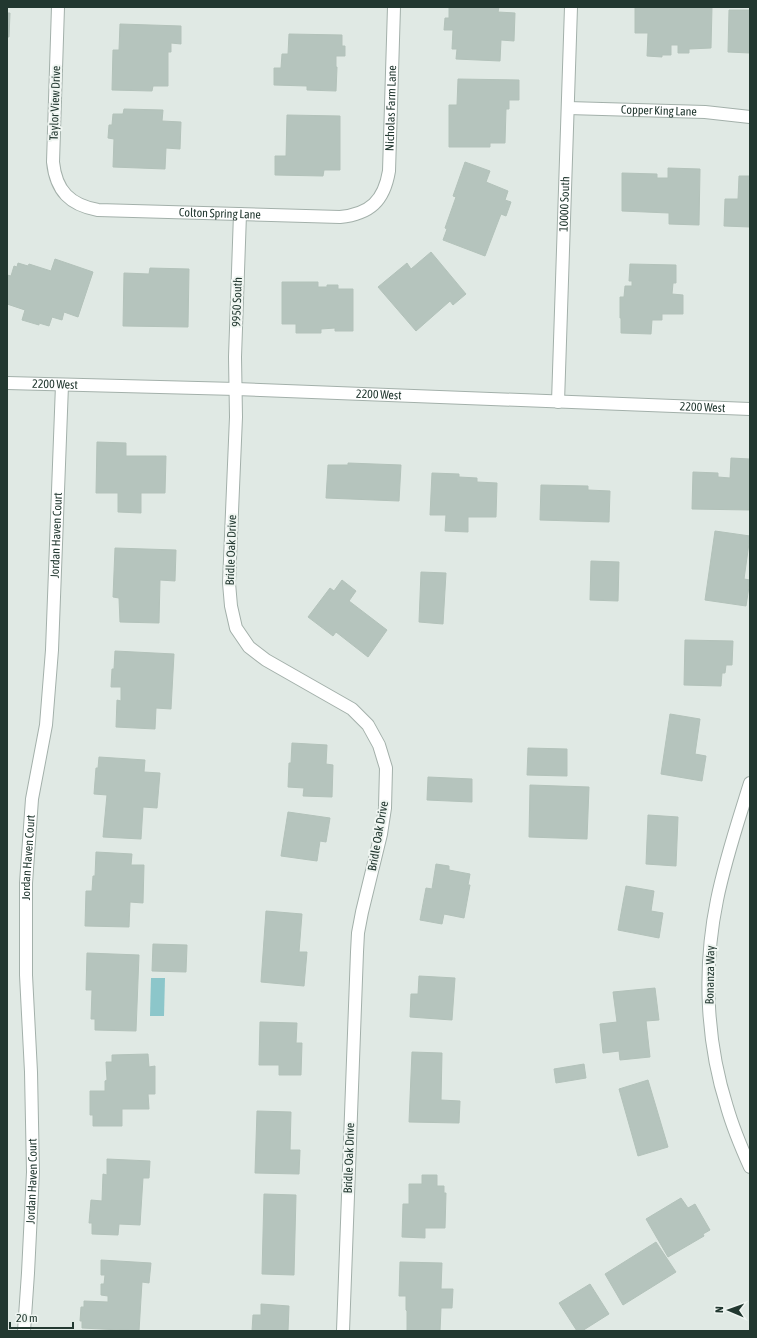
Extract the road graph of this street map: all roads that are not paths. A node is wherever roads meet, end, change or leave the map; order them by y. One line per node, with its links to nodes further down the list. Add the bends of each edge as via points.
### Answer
1 (58, 7): 6 (street, Taylor View Drive, via 53,162 59,185)
2 (394, 7): 7 (street, Nicholas Farm Lane, via 389,171 382,195)
3 (571, 7): 4 (street, 10000 South)
4 (568, 108): 5 (street, Copper King Lane, via 705,112); 12 (street, 10000 South)
5 (750, 117)
6 (66, 195): 8 (street, Colton Spring Lane, via 76,203 98,210)
7 (374, 204): 8 (street, Colton Spring Lane, via 364,212 340,218)
8 (240, 214): 11 (street, 9950 South)
9 (7, 383): 10 (street, 2200 West)
10 (62, 385): 11 (street, 2200 West); 16 (street, Jordan Haven Court, via 52,650 46,725 32,799 26,883 26,975 33,1172)
11 (236, 389): 12 (street, 2200 West); 17 (street, Bridle Oak Drive, via 229,583 236,628 249,647 266,660 352,709 368,725 380,746 386,768 385,808 381,834 358,933)
12 (558, 402): 13 (street, 2200 West)
13 (750, 409)
14 (750, 783): 15 (street, Bonanza Way, via 724,866 717,900 711,934 709,1004 718,1073 738,1140)
15 (750, 1167)
16 (24, 1331)
17 (343, 1331)

